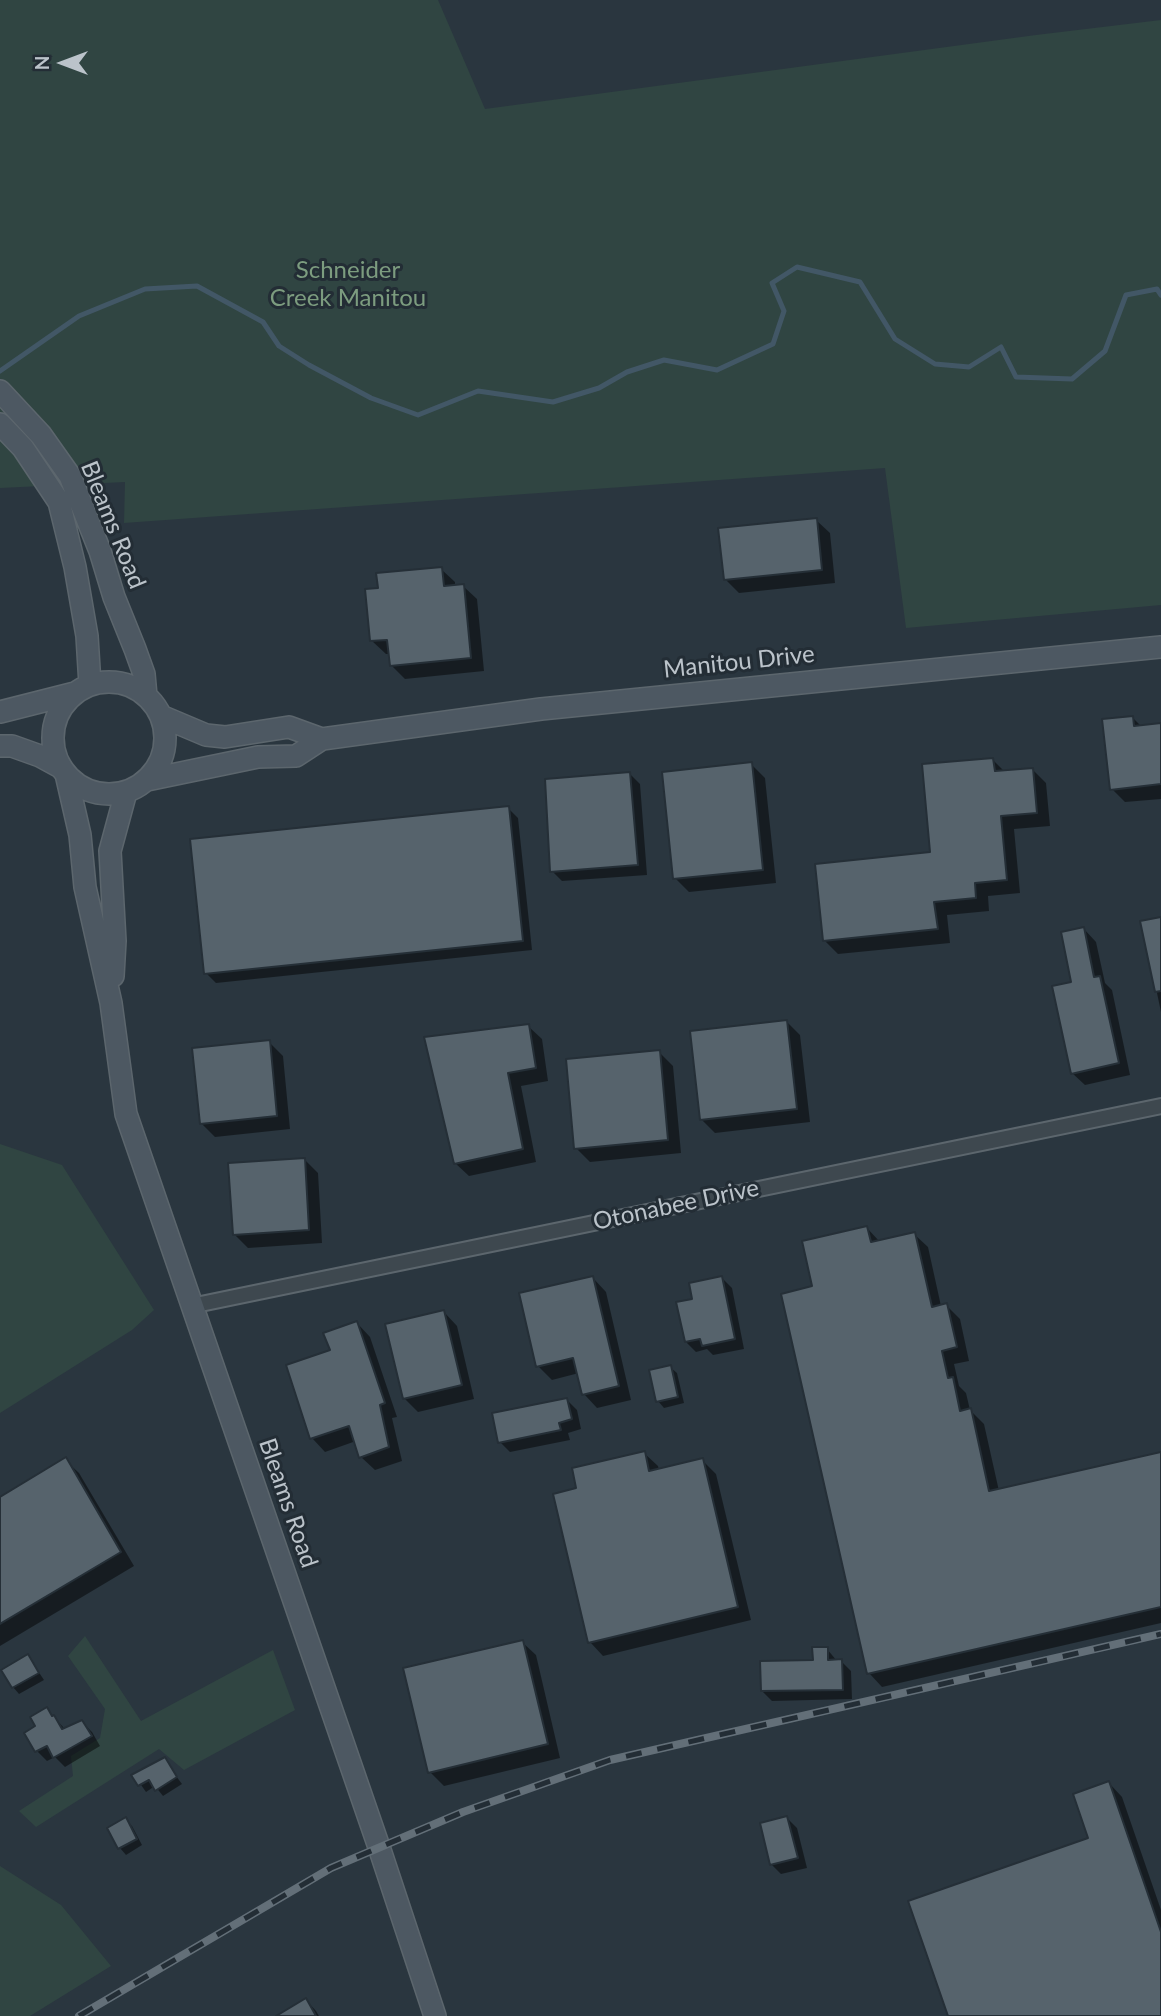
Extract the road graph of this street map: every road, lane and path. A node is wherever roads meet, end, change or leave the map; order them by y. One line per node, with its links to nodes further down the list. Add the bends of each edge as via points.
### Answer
1 (0, 391): 5 (main road, Bleams Road, via 41,435 69,476 144,674)
2 (0, 424): 4 (main road, Bleams Road, via 23,448 59,502 87,636)
3 (1161, 647): 8 (main road, Manitou Drive, via 549,708)
4 (83, 689): 5 (main road, via 120,683); 6 (main road); 10 (main road, via 61,709 54,728 54,749)
5 (146, 696): 7 (main road)
6 (0, 712)
7 (161, 716): 8 (main road, Manitou Drive, via 206,735 225,737 289,727); 11 (main road, via 163,755)
8 (322, 739): 11 (main road, Manitou Drive, via 296,756 258,757)
9 (0, 746): 10 (main road, via 31,752)
10 (64, 771): 12 (main road, via 93,792); 13 (main road, Bleams Road)
11 (147, 780): 12 (main road)
12 (126, 792): 13 (main road, Bleams Road, via 110,850 115,941)
13 (111, 1003): 15 (main road, Bleams Road, via 125,1114)
14 (1161, 1106): 15 (street, Otonabee Drive)
15 (191, 1306): 16 (main road, Bleams Road)
16 (435, 2016)

